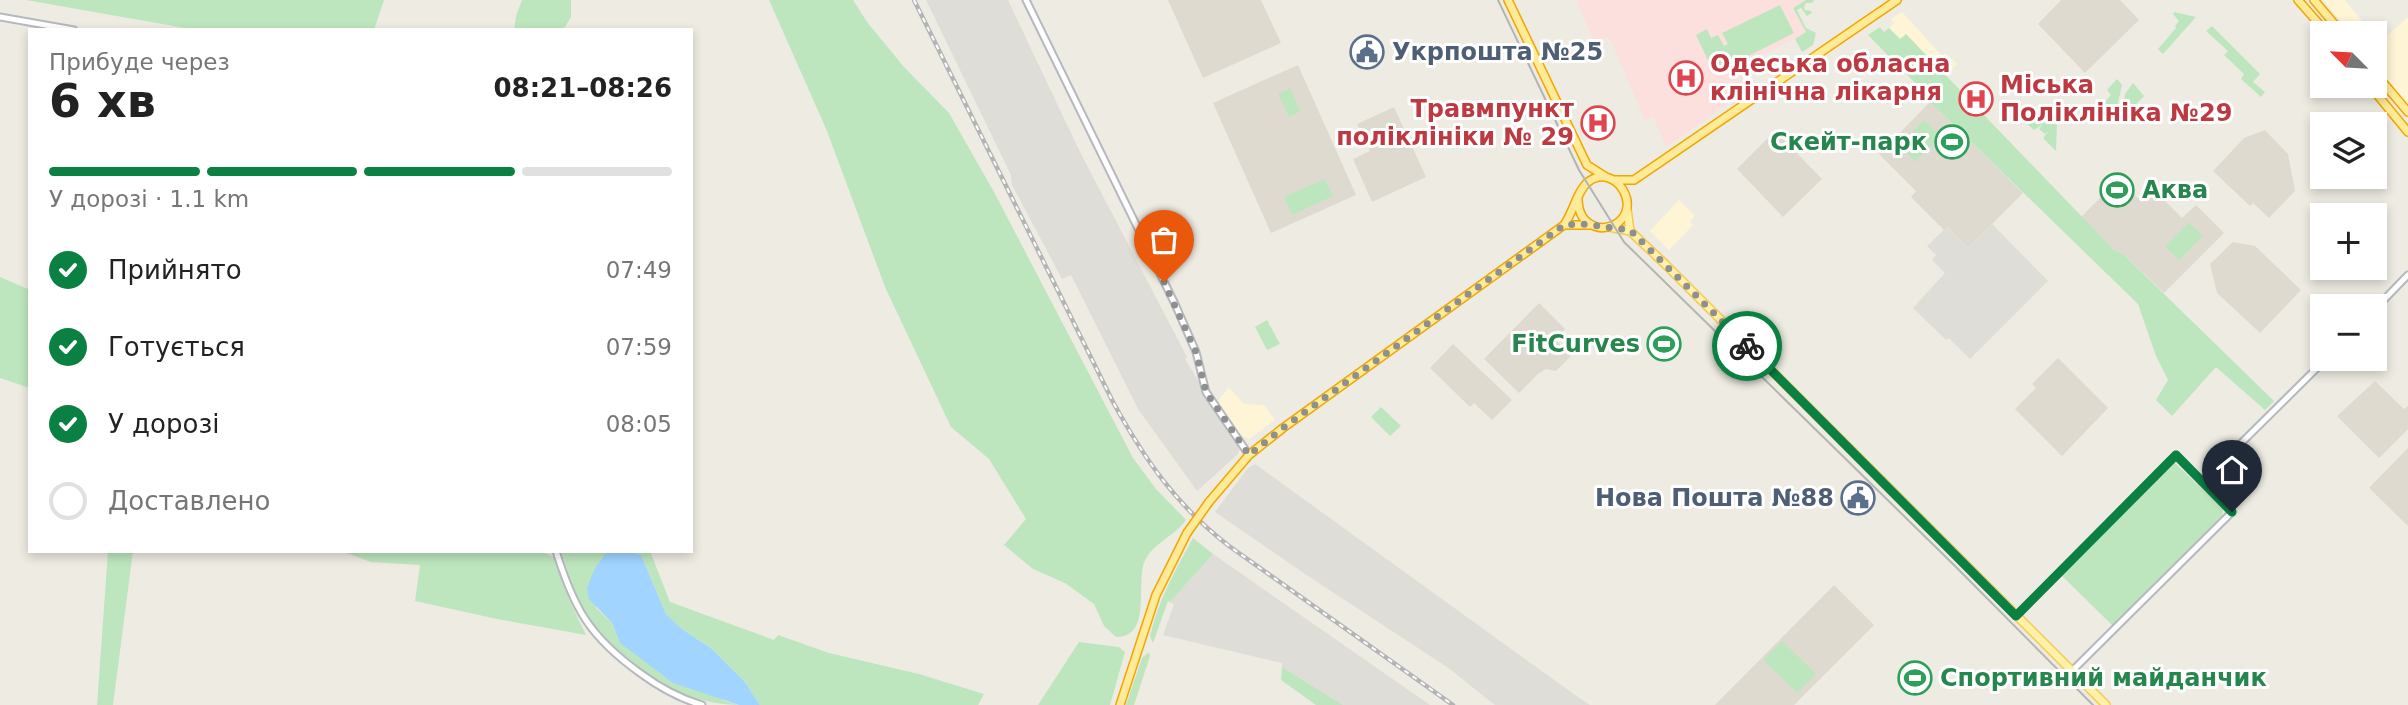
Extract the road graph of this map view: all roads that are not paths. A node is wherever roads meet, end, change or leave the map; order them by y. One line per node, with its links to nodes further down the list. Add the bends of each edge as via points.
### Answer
1 (1026, 0): 26 (street, via 1174,304 1196,352 1206,392)
2 (1508, 0): 14 (highway)
3 (1897, 0): 16 (highway)
4 (2298, 0): 7 (highway)
5 (2314, 0): 8 (highway)
6 (0, 17): 9 (street)
7 (2316, 21)
8 (2332, 21)
9 (63, 28)
10 (2387, 87): 12 (highway)
11 (2380, 98): 13 (highway)
12 (2408, 112)
13 (2408, 132)
14 (1587, 164): 15 (highway); 17 (highway)
15 (1611, 179): 16 (highway); 17 (highway, via 1593,179); 18 (highway, via 1626,192)
16 (1634, 180): 18 (highway)
17 (1579, 194): 19 (highway); 20 (highway, via 1580,214)
18 (1627, 205): 21 (highway, via 1619,221); 22 (main road)
19 (1564, 225): 20 (highway); 26 (highway)
20 (1592, 225): 21 (highway)
21 (1609, 227): 22 (main road)
22 (1630, 230): 29 (main road)
23 (2408, 275): 24 (street)
24 (2387, 297)
25 (2314, 371): 27 (street)
26 (1249, 455): 32 (highway, bridge, via 1187,533 1156,594)
27 (2202, 482): 29 (street, via 2176,455); 30 (street, via 2232,512)
28 (557, 553): 31 (street, via 578,609 600,641 659,687)
29 (2016, 616): 30 (main road)
30 (2072, 671): 33 (main road)
31 (702, 705)
32 (1120, 705)
33 (2106, 705)

